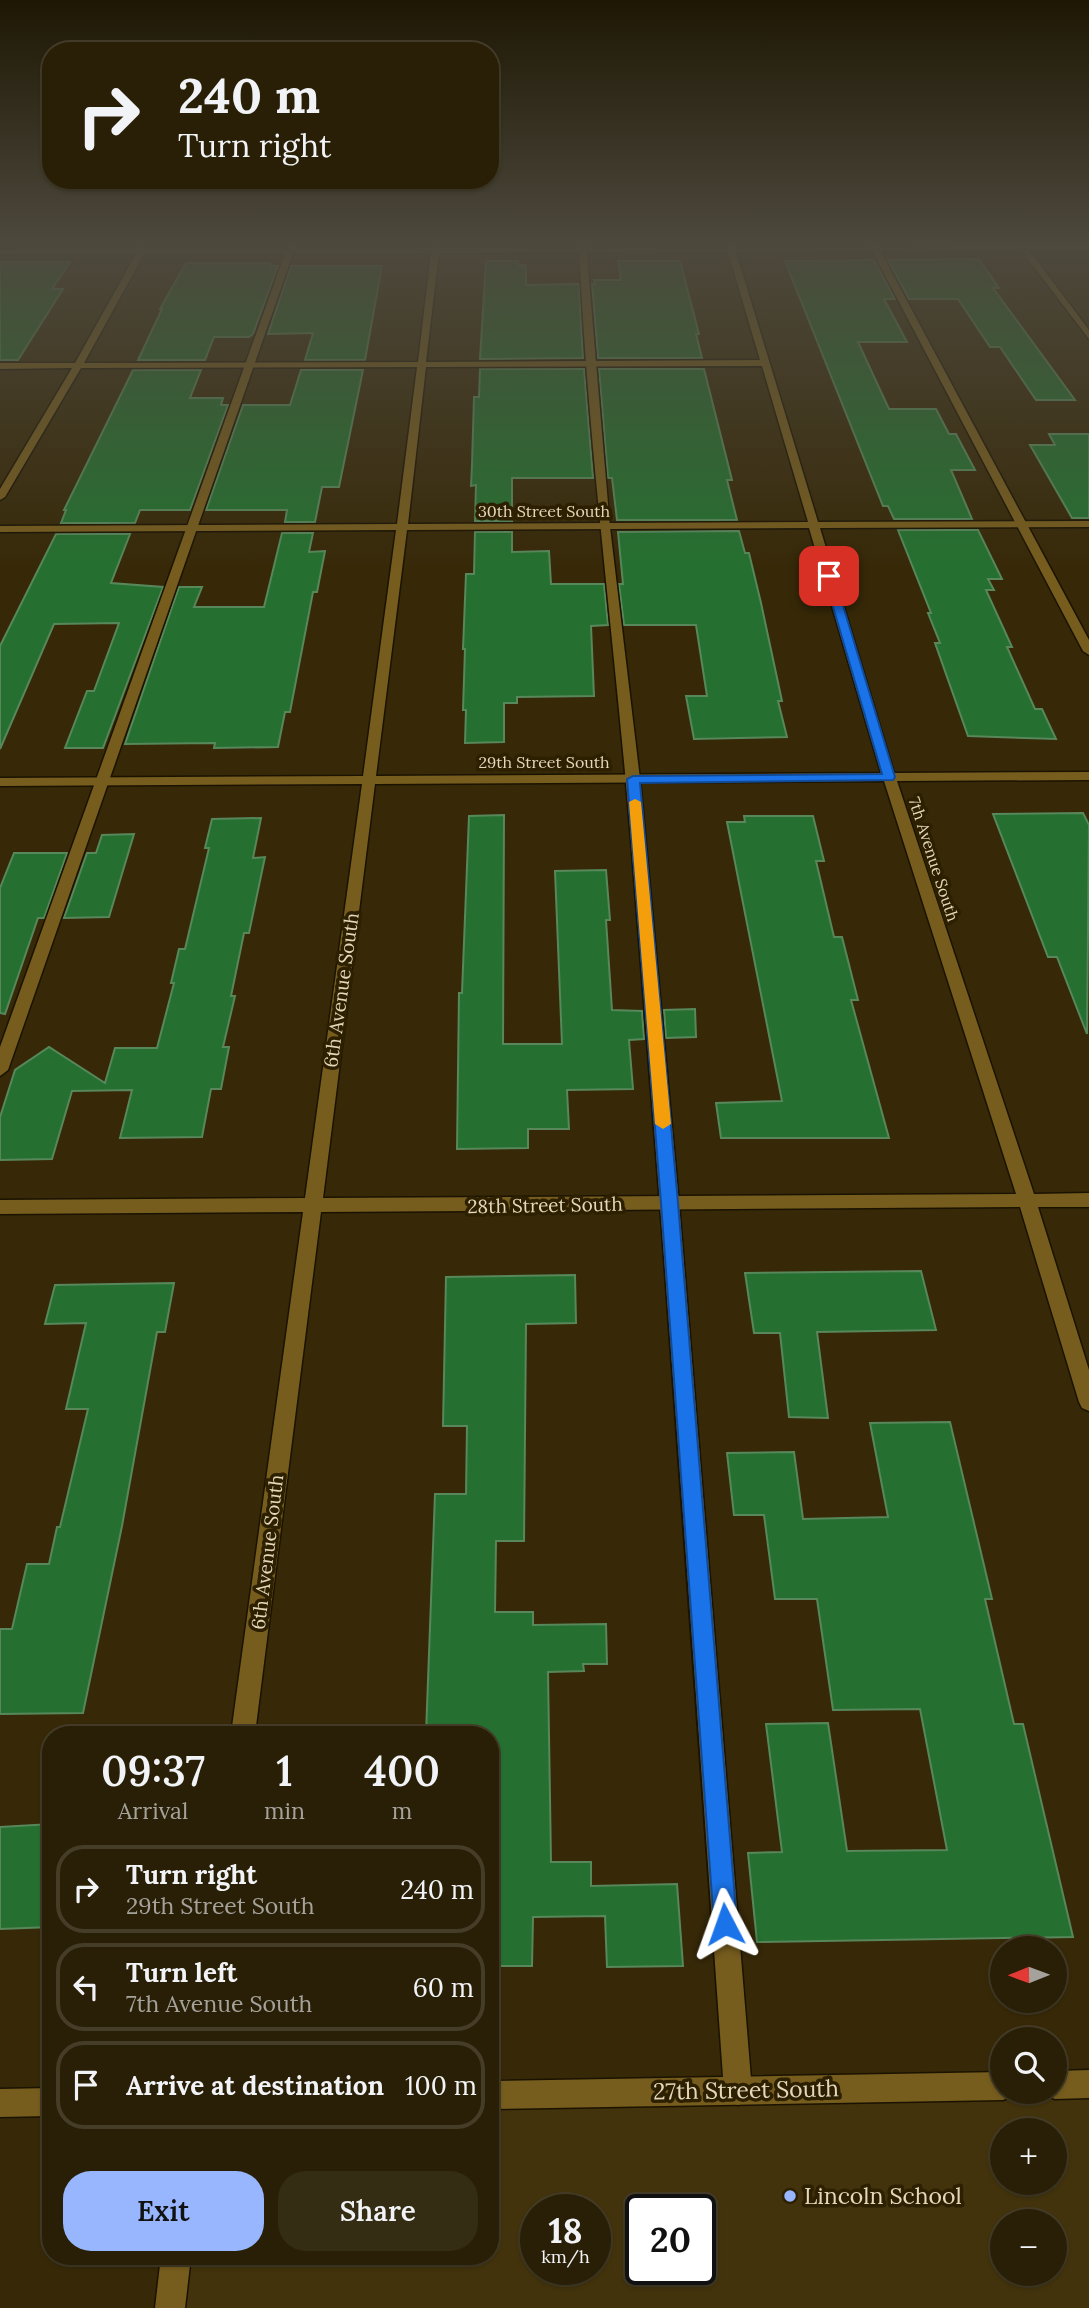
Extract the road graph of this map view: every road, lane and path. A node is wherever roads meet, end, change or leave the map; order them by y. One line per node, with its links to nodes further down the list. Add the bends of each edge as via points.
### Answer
1 (85, 353): 12 (street)
2 (253, 353): 10 (street)
3 (423, 353): 8 (street, 6th Avenue South)
4 (591, 353): 9 (street)
5 (762, 353): 7 (street, 7th Avenue South)
6 (930, 353): 15 (street)
7 (765, 363): 9 (street); 16 (street, 7th Avenue South)
8 (422, 364): 9 (street); 10 (street); 17 (street, 6th Avenue South)
9 (592, 364): 18 (street)
10 (248, 365): 12 (street); 19 (street)
11 (0, 366): 12 (street)
12 (78, 366): 13 (street)
13 (0, 497)
14 (1089, 524): 15 (street, 30th Street South)
15 (1022, 525): 16 (street, 30th Street South); 21 (street)
16 (814, 526): 18 (street, 30th Street South); 23 (street, 7th Avenue South)
17 (402, 527): 18 (street, 30th Street South); 19 (street, 30th Street South); 24 (street, 6th Avenue South)
18 (605, 527): 25 (street)
19 (192, 528): 20 (street, 30th Street South); 26 (street)
20 (0, 529)
21 (1089, 651)
22 (1089, 776): 23 (street, 29th Street South)
23 (889, 777): 25 (street, 29th Street South); 29 (street, 7th Avenue South)
24 (369, 779): 25 (street, 29th Street South); 26 (street, 29th Street South); 32 (street, 6th Avenue South)
25 (633, 779): 31 (street)
26 (104, 781): 27 (street, 29th Street South); 28 (street)
27 (0, 782)
28 (0, 1070)
29 (1027, 1200): 30 (street, 28th Street South); 31 (street, 28th Street South); 34 (street, 7th Avenue South)
30 (1089, 1200)
31 (670, 1203): 32 (street, 28th Street South); 39 (street)
32 (312, 1207): 33 (street, 28th Street South); 35 (street, 6th Avenue South)
33 (0, 1208)
34 (1089, 1402)
35 (244, 1726)
36 (1089, 2084): 37 (street)
37 (1067, 2085)
38 (990, 2086): 39 (street, 27th Street South)
39 (738, 2091): 40 (street, 27th Street South)
40 (499, 2095)
41 (42, 2102): 42 (street)
42 (0, 2103)
43 (175, 2265): 44 (street)
44 (170, 2308)

